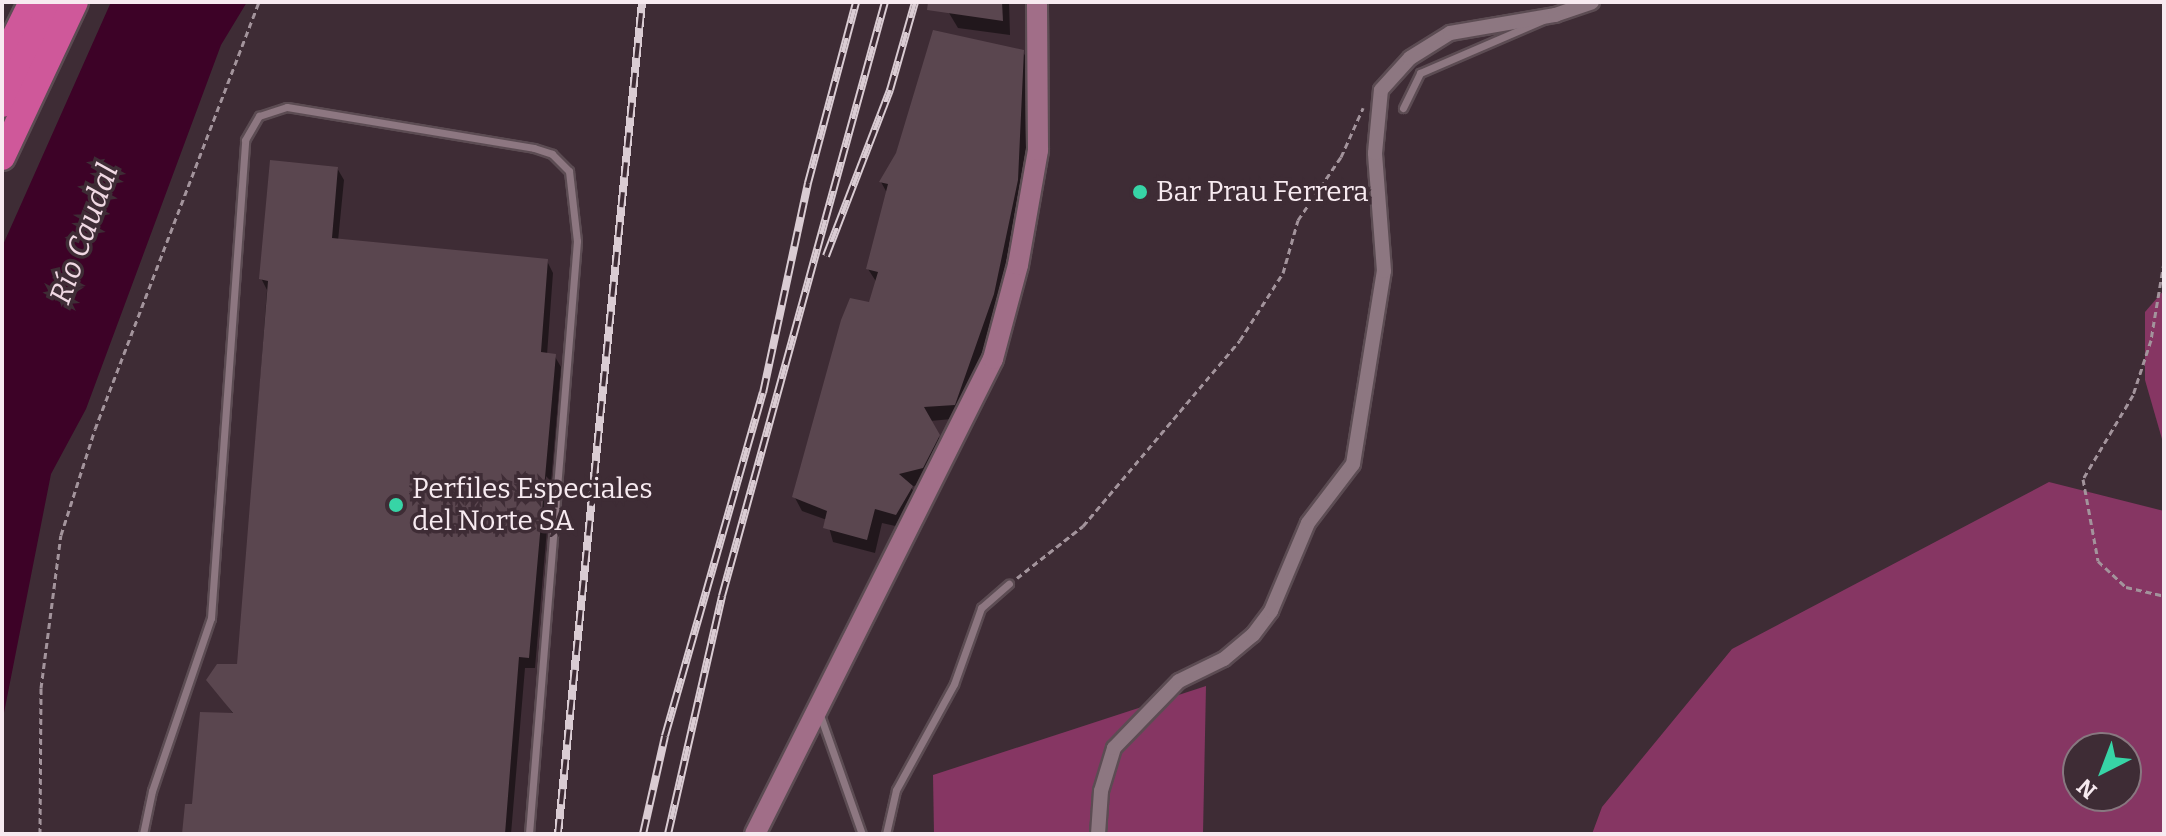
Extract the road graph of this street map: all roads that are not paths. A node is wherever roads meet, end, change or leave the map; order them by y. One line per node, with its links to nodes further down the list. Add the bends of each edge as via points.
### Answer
1 (32, 2): 7 (highway)
2 (54, 2): 8 (highway)
3 (75, 2): 10 (highway)
4 (1037, 2): 12 (street, via 1038,150 1018,265 993,359)
5 (1592, 2): 6 (street)
6 (1547, 16): 9 (lane, via 1537,26 1420,73); 18 (street, via 1450,33 1410,58 1381,90 1375,153 1384,271 1353,464 1308,523 1271,611 1253,635 1224,659 1179,681 1114,748 1101,791)
7 (2, 63)
8 (2, 104)
9 (1403, 108)
10 (2, 157)
11 (1009, 584): 17 (lane, via 981,608 954,684 896,790)
12 (817, 710): 15 (street); 16 (lane, via 853,794)
13 (143, 834): 14 (lane, via 152,791 211,618 245,140 259,116 287,107 534,148 552,154 569,171 577,241)
14 (529, 834)
15 (755, 834)
16 (862, 834)
17 (886, 834)
18 (1098, 834)

